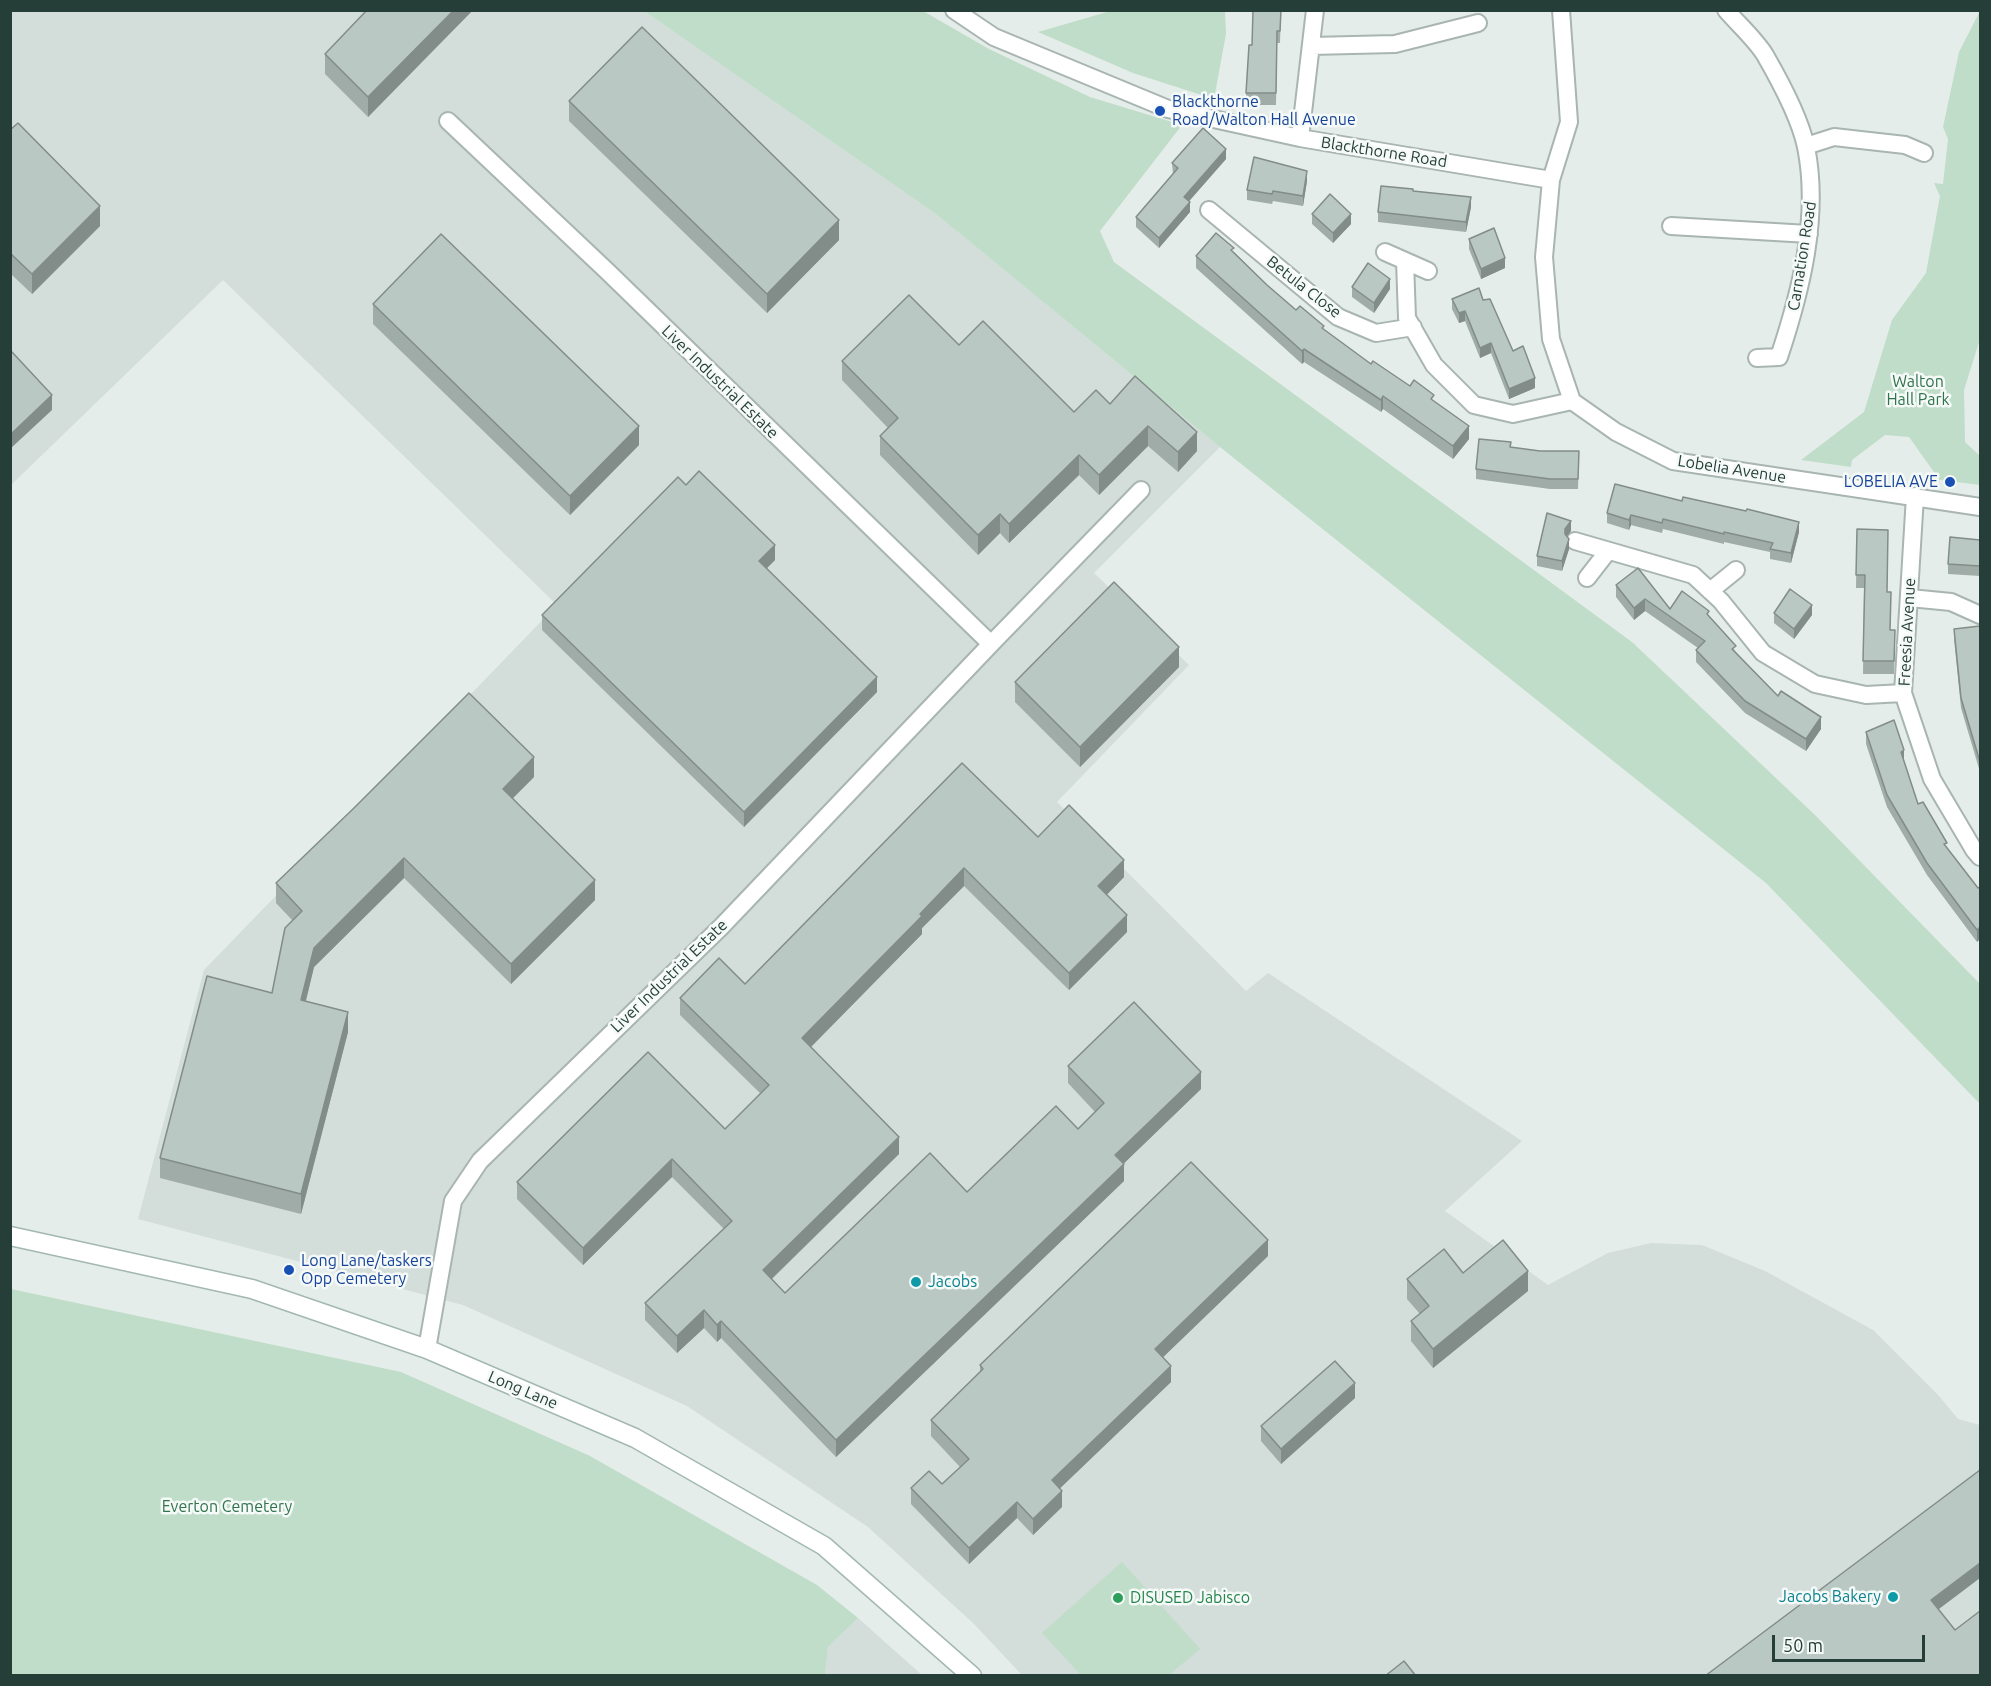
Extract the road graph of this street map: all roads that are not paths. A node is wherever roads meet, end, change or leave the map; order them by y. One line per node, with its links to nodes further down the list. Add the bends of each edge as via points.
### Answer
1 (954, 10): 8 (street, Blackthorne Road, via 994,37 1168,109)
2 (1315, 10): 6 (street)
3 (1561, 10): 11 (street, via 1569,122)
4 (1726, 10): 9 (street, Carnation Road, via 1764,53 1790,101)
5 (1478, 23): 6 (street, via 1395,44)
6 (1311, 46): 8 (street)
7 (448, 121): 31 (street, Liver Industrial Estate)
8 (1300, 138): 11 (street, Blackthorne Road)
9 (1806, 146): 10 (street, via 1834,137 1905,145); 14 (street, Carnation Road, via 1811,194)
10 (1924, 153)
11 (1551, 180): 20 (street, via 1544,257 1551,339)
12 (1209, 210): 18 (street, Betula Close, via 1338,317 1376,333)
13 (1671, 226): 14 (street)
14 (1809, 234): 19 (street, Carnation Road, via 1795,311 1779,357)
15 (1385, 252): 16 (street)
16 (1405, 261): 17 (street); 18 (street, via 1407,318)
17 (1428, 271)
18 (1413, 327): 20 (street, via 1434,365 1474,405 1513,414)
19 (1757, 358)
20 (1572, 401): 22 (street, Lobelia Avenue, via 1616,432 1673,461)
21 (1141, 490): 31 (street, Liver Industrial Estate)
22 (1915, 496): 23 (street, Lobelia Avenue); 29 (street, Freesia Avenue)
23 (1980, 507)
24 (1575, 541): 25 (street)
25 (1608, 551): 27 (street); 28 (street, via 1693,575)
26 (1736, 570): 28 (street)
27 (1587, 578)
28 (1710, 591): 32 (street, via 1763,653 1815,684 1866,695)
29 (1910, 598): 30 (street, via 1951,602); 32 (street, Freesia Avenue)
30 (1980, 615)
31 (991, 644): 35 (street, Liver Industrial Estate, via 721,927 480,1161 453,1200)
32 (1903, 693): 33 (street, Freesia Avenue, via 1932,779)
33 (1980, 857)
34 (10, 1236): 35 (main road, Long Lane, via 252,1289)
35 (427, 1349): 36 (main road, Long Lane, via 635,1438 824,1546)
36 (972, 1676)

